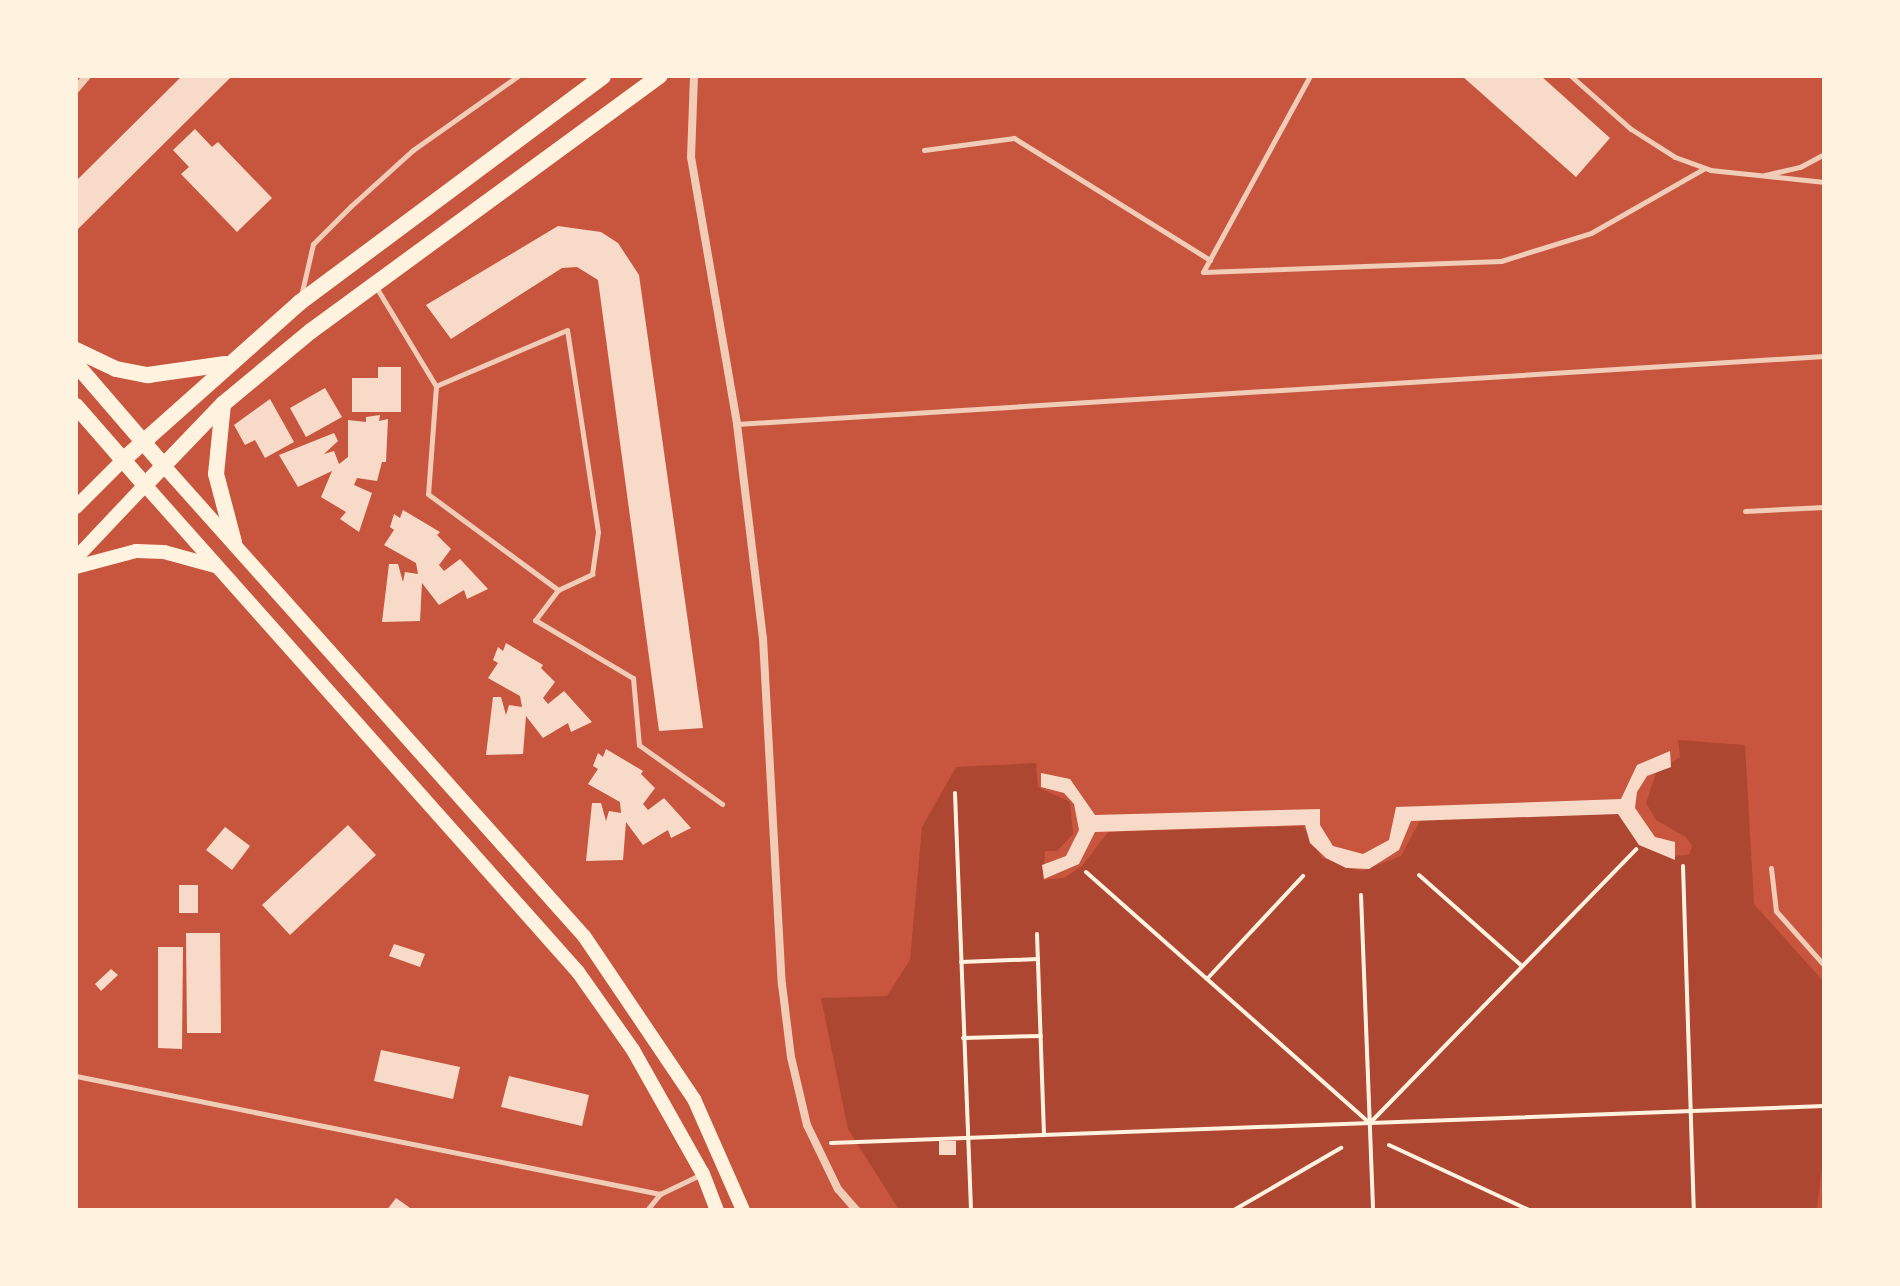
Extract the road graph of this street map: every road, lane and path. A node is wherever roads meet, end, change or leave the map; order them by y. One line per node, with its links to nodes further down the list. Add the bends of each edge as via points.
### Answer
1 (87, 76): 8 (street)
2 (518, 76): 16 (lane, via 413,150 313,244)
3 (603, 76): 16 (highway)
4 (660, 76): 15 (highway)
5 (694, 76): 24 (street, via 691,157)
6 (1310, 76): 14 (lane)
7 (1571, 76): 11 (lane, via 1631,129 1675,157)
8 (76, 89)
9 (924, 150): 14 (lane, via 1014,138)
10 (1824, 154): 12 (lane, via 1800,167)
11 (1705, 168): 12 (lane); 14 (lane, via 1591,233 1501,261 1203,272)
12 (1761, 176): 13 (lane)
13 (1824, 182)
14 (1210, 260)
15 (374, 283): 21 (lane); 22 (highway)
16 (299, 303): 20 (highway)
17 (76, 350): 20 (highway, via 116,369 148,375)
18 (1824, 356): 24 (lane)
19 (76, 364): 25 (highway)
20 (227, 364): 25 (highway)
21 (436, 386): 36 (lane, via 428,494); 36 (lane, via 567,330 598,532 592,574)
22 (223, 404): 27 (highway); 32 (highway, via 216,474)
23 (76, 406): 26 (highway)
24 (737, 424): 60 (street, via 763,638 782,984 791,1057)
25 (142, 443): 26 (highway); 27 (highway)
26 (123, 460): 28 (highway); 29 (main road)
27 (164, 466): 28 (highway); 32 (main road)
28 (145, 485): 33 (main road); 35 (main road)
29 (76, 507)
30 (1824, 507): 31 (lane)
31 (1745, 511)
32 (234, 542): 67 (main road, via 584,936 694,1099)
33 (76, 558)
34 (76, 567): 35 (main road, via 136,551 191,557)
35 (217, 567): 63 (main road, via 578,972 633,1050)
36 (558, 590): 38 (lane, via 535,620 633,678 639,745)
37 (955, 793): 48 (path)
38 (722, 804)
39 (1636, 849): 50 (path)
40 (1683, 866): 56 (path)
41 (1771, 868): 49 (lane, via 1776,911)
42 (1086, 872): 51 (path)
43 (1419, 875): 50 (path)
44 (1303, 876): 51 (path)
45 (1361, 895): 57 (path)
46 (1037, 934): 47 (path)
47 (1038, 959): 48 (path); 52 (path)
48 (961, 962): 53 (path)
49 (1824, 965)
50 (1522, 966): 57 (path)
51 (1207, 979): 57 (path)
52 (1041, 1036): 53 (path); 58 (path)
53 (963, 1038): 59 (path)
54 (76, 1076): 64 (lane)
55 (1824, 1106): 56 (path)
56 (1691, 1111): 57 (path); 73 (path)
57 (1370, 1123): 58 (path); 71 (path)
58 (1044, 1135): 59 (path)
59 (967, 1138): 60 (path); 69 (path)
60 (816, 1144): 68 (street)
61 (1389, 1145): 72 (path)
62 (1341, 1148): 70 (path)
63 (703, 1174): 64 (lane); 66 (main road)
64 (660, 1194): 65 (lane)
65 (647, 1210)
66 (717, 1210)
67 (743, 1210)
68 (856, 1210)
69 (971, 1210)
70 (1234, 1210)
71 (1373, 1210)
72 (1529, 1210)
73 (1694, 1210)

